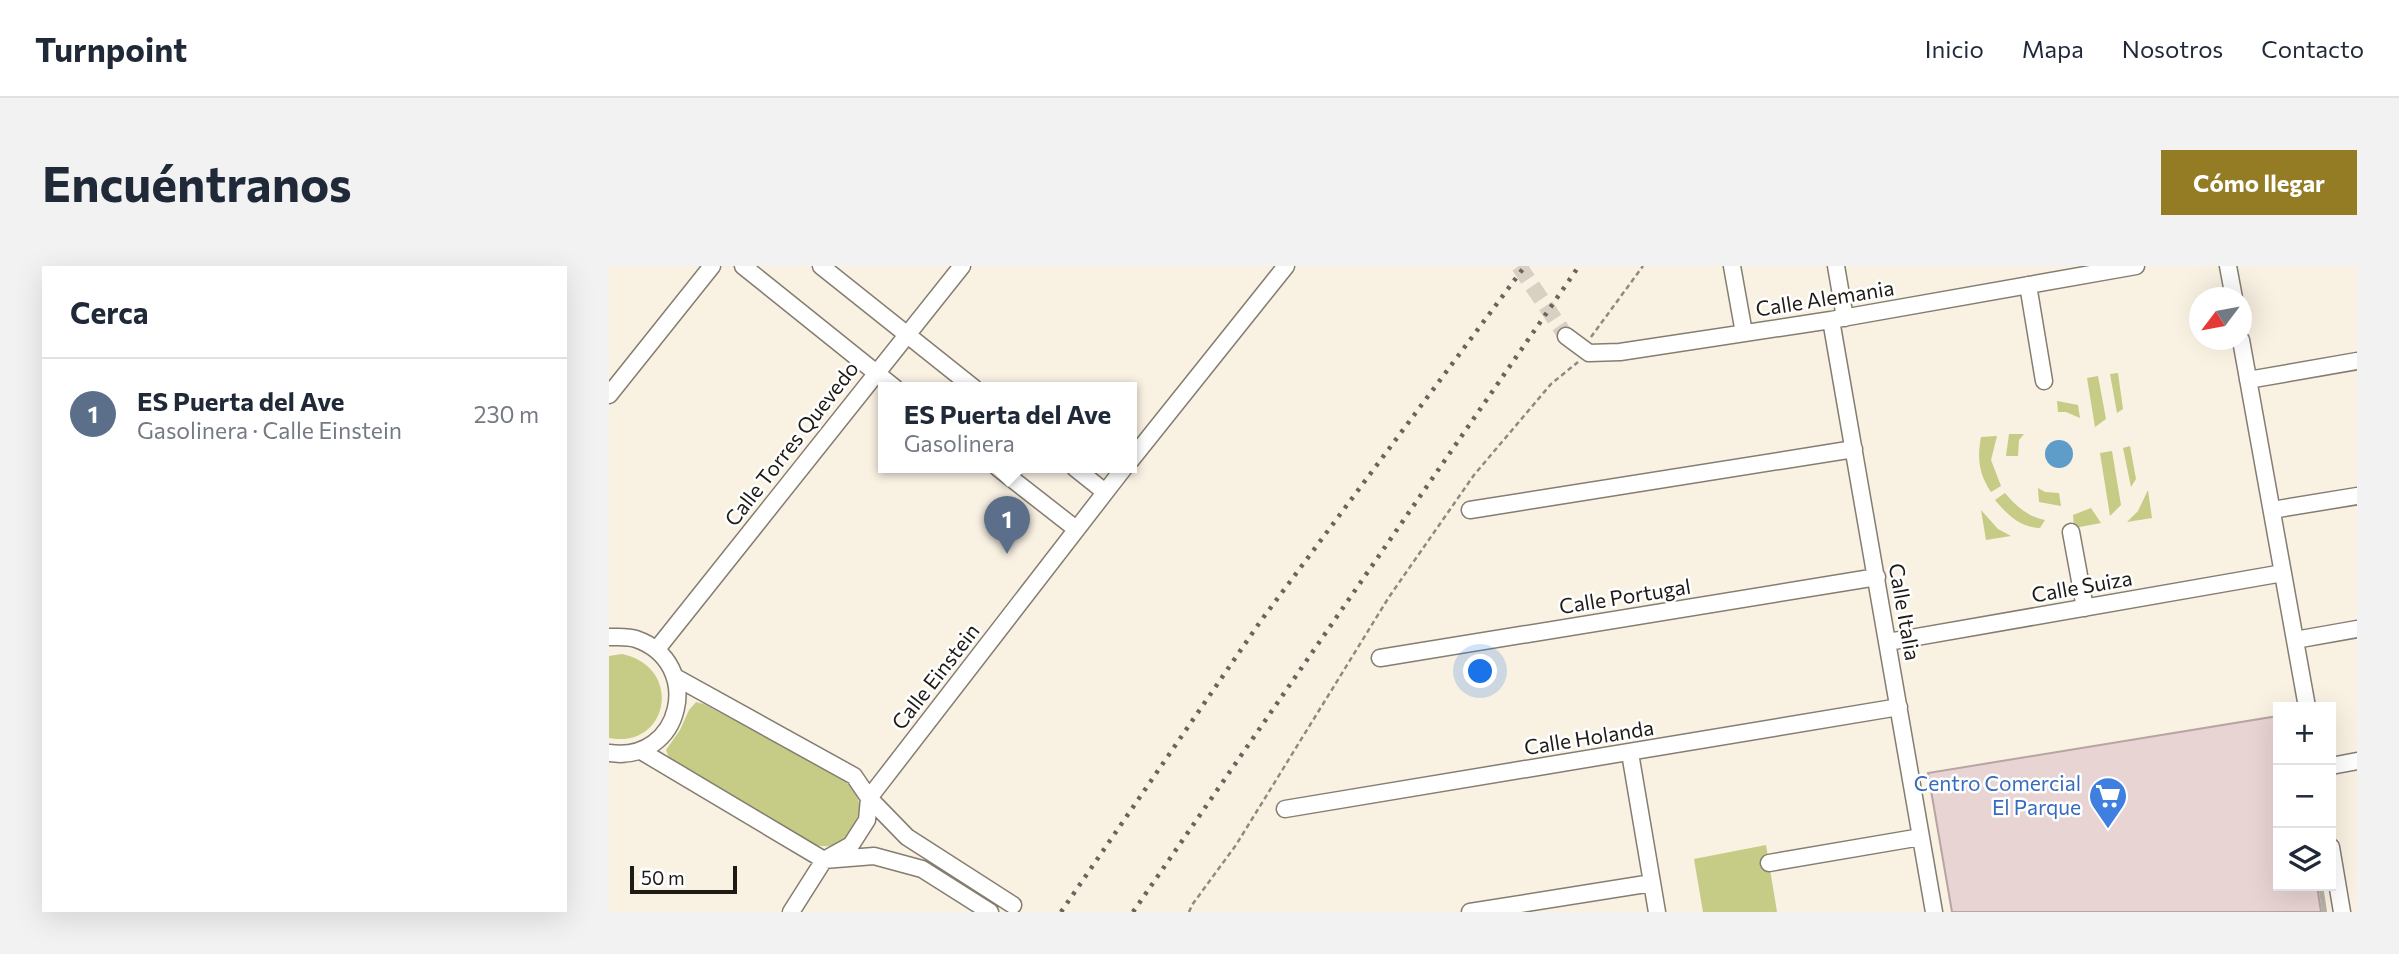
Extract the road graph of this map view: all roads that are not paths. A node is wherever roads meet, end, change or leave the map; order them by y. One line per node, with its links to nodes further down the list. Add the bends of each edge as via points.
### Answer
1 (712, 266): 23 (street)
2 (743, 266): 18 (street)
3 (821, 266): 14 (street)
4 (962, 266): 14 (street, Calle Torres Quevedo)
5 (1286, 266): 25 (street)
6 (1732, 266): 13 (street)
7 (1836, 266): 12 (street, Calle Italia)
8 (2136, 266): 10 (street, Calle Alemania)
9 (2228, 266): 11 (street)
10 (2028, 285): 12 (street, Calle Alemania); 22 (street)
11 (2232, 287)
12 (1838, 319): 13 (street, Calle Alemania); 24 (street, Calle Italia)
13 (1744, 333): 15 (street, Calle Alemania, via 1591,352)
14 (907, 335): 18 (street, Calle Torres Quevedo); 21 (street)
15 (1566, 336)
16 (2243, 350): 19 (street)
17 (2357, 361): 19 (street)
18 (876, 373): 20 (street); 42 (street, Calle Torres Quevedo)
19 (2248, 380): 32 (street)
20 (887, 382)
21 (966, 382)
22 (2044, 382)
23 (609, 395)
24 (1854, 449): 31 (street); 36 (street, Calle Italia)
25 (1137, 452)
26 (1004, 473): 33 (street)
27 (1081, 473): 29 (street)
28 (1121, 473): 29 (street, Calle Einstein)
29 (1105, 492): 33 (street, Calle Einstein)
30 (2357, 496): 32 (street)
31 (1470, 510)
32 (2272, 510): 35 (street)
33 (1076, 529): 52 (street, Calle Einstein)
34 (2071, 532): 37 (street)
35 (2283, 573): 37 (street, Calle Suiza); 40 (street)
36 (1877, 577): 41 (street, Calle Italia); 43 (street, Calle Portugal)
37 (2085, 608): 41 (street, Calle Suiza)
38 (2357, 629): 40 (street)
39 (609, 637): 42 (street, via 633,637)
40 (2295, 639): 45 (street)
41 (1888, 642): 46 (street, Calle Italia)
42 (657, 649): 44 (street)
43 (1380, 658)
44 (677, 678): 47 (street, via 678,708 665,734); 52 (street, via 854,776)
45 (2306, 702)
46 (1899, 707): 49 (street, Calle Holanda); 54 (street, Calle Italia)
47 (641, 751): 48 (street); 55 (street)
48 (609, 753)
49 (1630, 753): 53 (street, Calle Holanda); 58 (street)
50 (2357, 761): 51 (street)
51 (2336, 765)
52 (869, 798): 55 (street, Calle Einstein, via 867,820 851,845); 60 (street, via 907,837)
53 (1285, 809)
54 (1921, 836): 56 (street); 66 (street, Calle Italia)
55 (824, 860): 62 (street, Calle Einstein); 63 (street, via 874,856 922,869)
56 (1769, 863)
57 (2336, 876): 61 (street)
58 (1652, 883): 64 (street); 65 (street)
59 (2357, 894): 61 (street)
60 (1013, 905)
61 (2341, 905)
62 (791, 912)
63 (990, 912)
64 (1470, 912)
65 (1657, 912)
66 (1934, 912)

